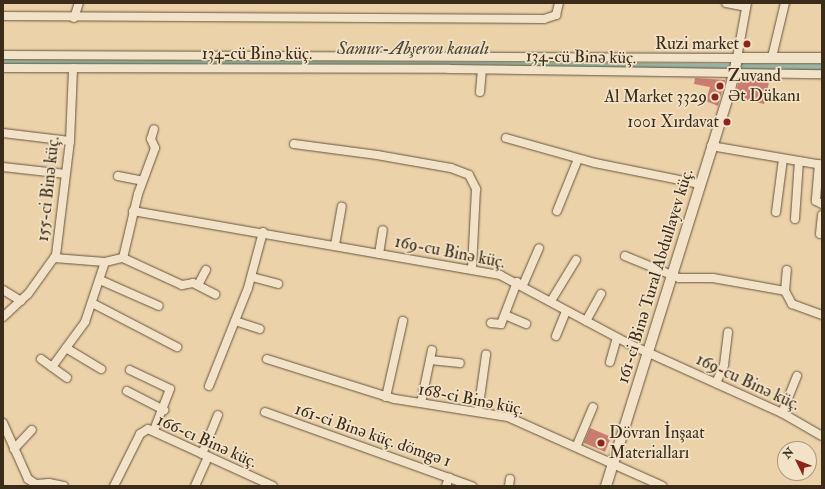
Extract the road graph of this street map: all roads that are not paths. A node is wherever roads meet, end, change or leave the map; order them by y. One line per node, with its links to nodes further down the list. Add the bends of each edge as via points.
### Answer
1 (79, 3): 7 (street)
2 (559, 3): 7 (street, via 556,15 544,19)
3 (726, 3): 5 (street)
4 (785, 3): 10 (street)
5 (746, 5): 11 (street)
6 (3, 16): 7 (street)
7 (74, 18)
8 (3, 55): 9 (street)
9 (213, 56): 11 (street); 15 (street)
10 (772, 57): 11 (street); 12 (street)
11 (737, 58): 18 (street, 161-ci Binə Tural Abdullayev küç.)
12 (822, 58)
13 (3, 68): 14 (street, 134-cü Binə küç.)
14 (73, 68): 15 (street, 134-cü Binə küç.); 23 (street, 155-ci Binə küç.)
15 (213, 70): 16 (street, 134-cü Binə küç.)
16 (482, 70): 18 (street, 134-cü Binə küç.); 19 (street)
17 (822, 74): 18 (street, 134-cü Binə küç.)
18 (734, 75): 25 (street, 161-ci Binə Tural Abdullayev küç.)
19 (480, 92)
20 (154, 129): 33 (street, via 151,139 155,148)
21 (3, 133): 23 (street)
22 (506, 138): 26 (street)
23 (70, 141): 31 (street, 155-ci Binə küç.)
24 (294, 144): 53 (street, via 384,156 451,168 469,175 476,189)
25 (711, 146): 27 (street); 34 (street, 161-ci Binə Tural Abdullayev küç.)
26 (578, 159): 34 (street); 38 (street)
27 (784, 159): 28 (street); 39 (street)
28 (799, 161): 29 (street); 41 (street)
29 (820, 164): 35 (street, via 816,201)
30 (3, 167): 31 (street)
31 (66, 174): 49 (street, 155-ci Binə küç.)
32 (118, 176): 33 (street)
33 (143, 181): 37 (street)
34 (699, 184): 57 (street, 161-ci Binə Tural Abdullayev küç.)
35 (822, 204)
36 (342, 207): 45 (street)
37 (134, 211): 43 (street, 169-cu Binə küç.); 50 (street)
38 (557, 211)
39 (776, 212)
40 (822, 215): 44 (street)
41 (795, 220)
42 (383, 230): 47 (street)
43 (263, 232): 45 (street, 169-cu Binə küç.); 56 (street)
44 (820, 234)
45 (334, 245): 47 (street, 169-cu Binə küç.)
46 (539, 248): 60 (street)
47 (379, 254): 53 (street, 169-cu Binə küç.)
48 (625, 256): 57 (street)
49 (54, 258): 52 (street); 66 (street, 155-ci Binə küç.)
50 (123, 258): 52 (street); 61 (street, via 182,285 189,282)
51 (576, 260): 67 (street)
52 (105, 262): 58 (street)
53 (472, 269): 60 (street, 169-cu Binə küç.)
54 (206, 270): 61 (street)
55 (787, 270): 63 (street)
56 (252, 277): 59 (street); 74 (street)
57 (672, 277): 63 (street, via 713,278); 86 (street, 161-ci Binə Tural Abdullayev küç.)
58 (100, 280): 68 (street); 69 (street)
59 (278, 284)
60 (520, 284): 67 (street, 169-cu Binə küç.); 71 (street)
61 (198, 285): 64 (street)
62 (3, 290): 66 (street)
63 (785, 291): 72 (street, via 792,304)
64 (215, 294)
65 (601, 294): 76 (street)
66 (22, 301): 73 (street, 155-ci Binə küç.)
67 (552, 301): 70 (street, 169-cu Binə küç.)
68 (92, 303): 83 (street); 84 (street, via 81,329)
69 (159, 306)
70 (566, 310): 76 (street, 169-cu Binə küç.); 81 (street)
71 (505, 315): 77 (street, via 501,324); 78 (street)
72 (822, 315)
73 (3, 317)
74 (235, 320): 79 (street); 99 (street)
75 (403, 321): 101 (street)
76 (586, 321): 82 (street, 169-cu Binə küç.)
77 (491, 324)
78 (526, 324)
79 (260, 329)
80 (728, 332): 98 (street, via 724,365)
81 (556, 336)
82 (617, 338): 86 (street, 169-cu Binə küç.); 91 (street)
83 (176, 347)
84 (66, 348): 93 (street); 94 (street)
85 (432, 350): 90 (street)
86 (649, 353): 98 (street, 169-cu Binə küç.); 116 (street, 161-ci Binə Tural Abdullayev küç.)
87 (486, 355): 106 (street)
88 (41, 359): 93 (street)
89 (267, 359): 101 (street, 168-ci Binə küç.)
90 (430, 360): 92 (street); 102 (street)
91 (610, 362)
92 (460, 363)
93 (52, 367): 97 (street)
94 (101, 369)
95 (130, 370): 104 (street, via 170,389)
96 (797, 376): 107 (street)
97 (67, 378)
98 (716, 383): 107 (street, 169-cu Binə küç.)
99 (209, 386)
100 (127, 391): 104 (street)
101 (386, 397): 102 (street, 168-ci Binə küç.)
102 (421, 403): 106 (street, 168-ci Binə küç.)
103 (593, 407): 113 (street)
104 (164, 410): 111 (street)
105 (265, 412): 117 (street, 161-ci Binə küç. dömgə 1)
106 (478, 412): 113 (street, 168-ci Binə küç., via 519,421)
107 (782, 413): 112 (street, 169-cu Binə küç.)
108 (218, 415): 115 (street)
109 (3, 423): 114 (street)
110 (32, 430): 114 (street)
111 (154, 430): 115 (street, 166-cı Binə küç.); 120 (street, 166-cı Binə küç., via 144,430 140,434)
112 (822, 436)
113 (577, 446): 116 (street, 168-ci Binə küç.)
114 (14, 448): 118 (street, via 24,473)
115 (205, 455): 121 (street); 122 (street, 166-cı Binə küç.)
116 (613, 462): 125 (street, 161-ci Binə Tural Abdullayev küç.); 126 (street, 168-ci Binə küç.)
117 (449, 478): 123 (street); 124 (street, 161-ci Binə küç. dömgə 1)
118 (36, 485): 119 (street, via 49,482)
119 (64, 486)
120 (114, 486)
121 (195, 486)
122 (273, 486)
123 (446, 486)
124 (472, 486)
125 (606, 486)
126 (662, 486)

